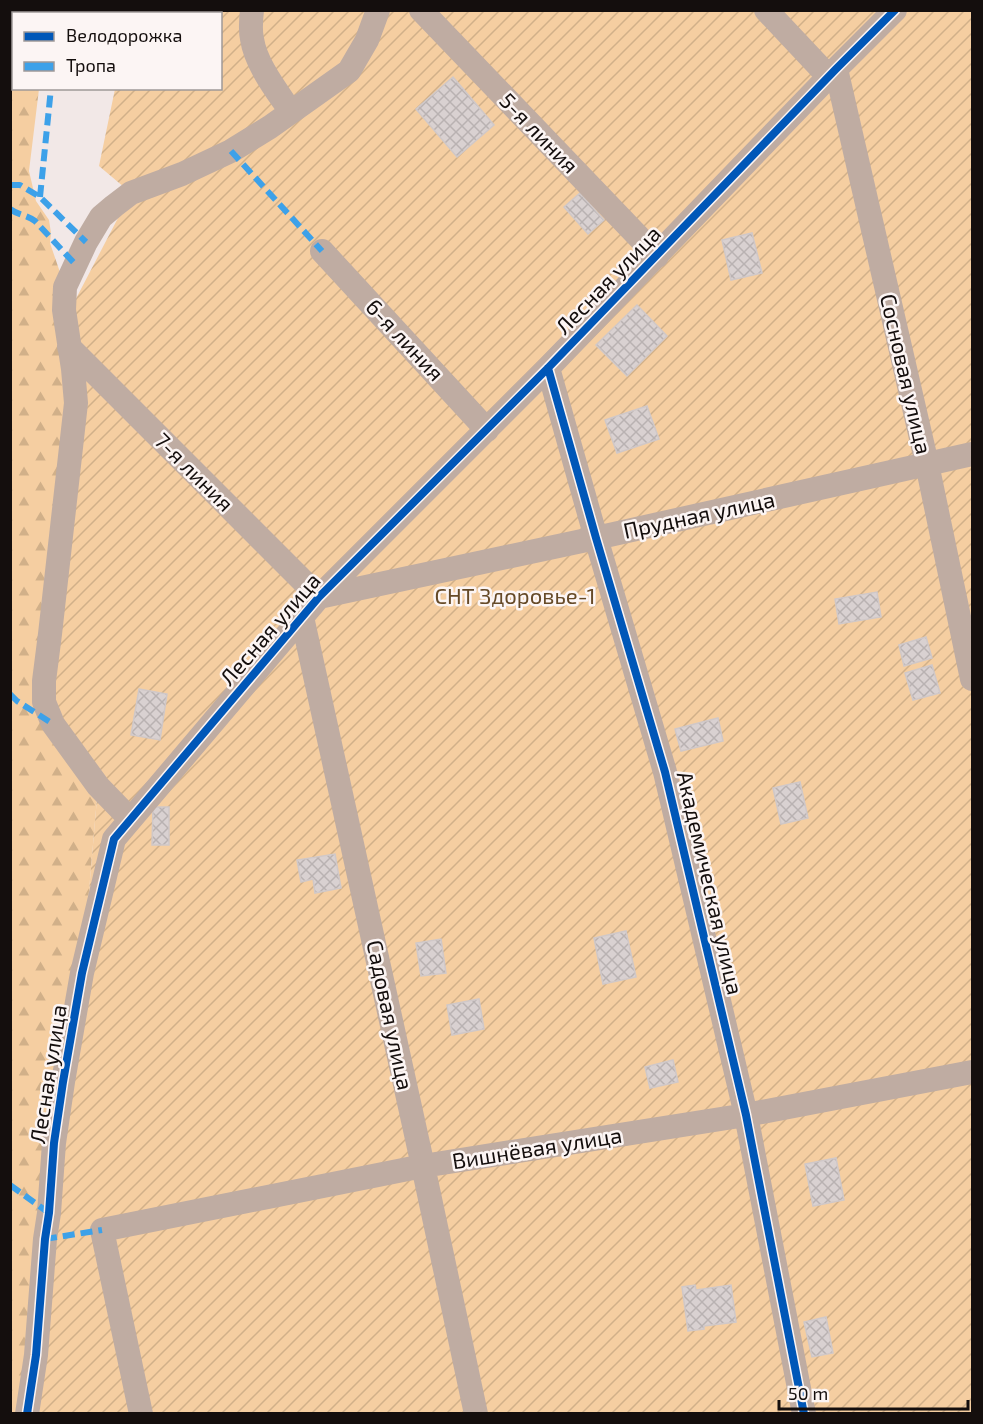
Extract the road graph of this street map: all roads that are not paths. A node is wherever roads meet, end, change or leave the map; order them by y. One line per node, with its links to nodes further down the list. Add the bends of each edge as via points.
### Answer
1 (252, 10): 7 (street, via 252,39 258,57)
2 (378, 10): 7 (street, via 349,71)
3 (421, 10): 9 (street, 5-я линия)
4 (766, 10): 6 (street)
5 (895, 10): 6 (street, Лесная улица)
6 (833, 73): 9 (street, Лесная улица); 14 (street, Сосновая улица)
7 (291, 112): 10 (street, via 215,160 131,193 101,218 64,287)
8 (322, 251): 12 (street, 6-я линия)
9 (657, 256): 11 (street, Лесная улица)
10 (69, 347): 16 (street, 7-я линия); 19 (street, via 76,403 44,702 53,724 98,786)
11 (548, 368): 12 (street, Лесная улица); 15 (street, Академическая улица)
12 (487, 430): 16 (street, Лесная улица)
13 (972, 454): 14 (street, Прудная улица)
14 (927, 464): 15 (street, Прудная улица); 18 (street, Сосновая улица)
15 (596, 538): 16 (street, Прудная улица); 21 (street, Академическая улица, via 665,772)
16 (320, 597): 17 (street, Лесная улица)
17 (302, 617): 19 (street, Лесная улица); 22 (street, Садовая улица)
18 (972, 679)
19 (130, 819): 23 (street, Лесная улица, via 114,839 82,973 63,1082)
20 (972, 1072): 21 (street, Вишнёвая улица)
21 (746, 1116): 22 (street, Вишнёвая улица); 26 (street, Академическая улица)
22 (423, 1166): 24 (street, Вишнёвая улица, via 102,1230); 25 (street, Садовая улица)
23 (27, 1413)
24 (141, 1413)
25 (476, 1413)
26 (804, 1413)

